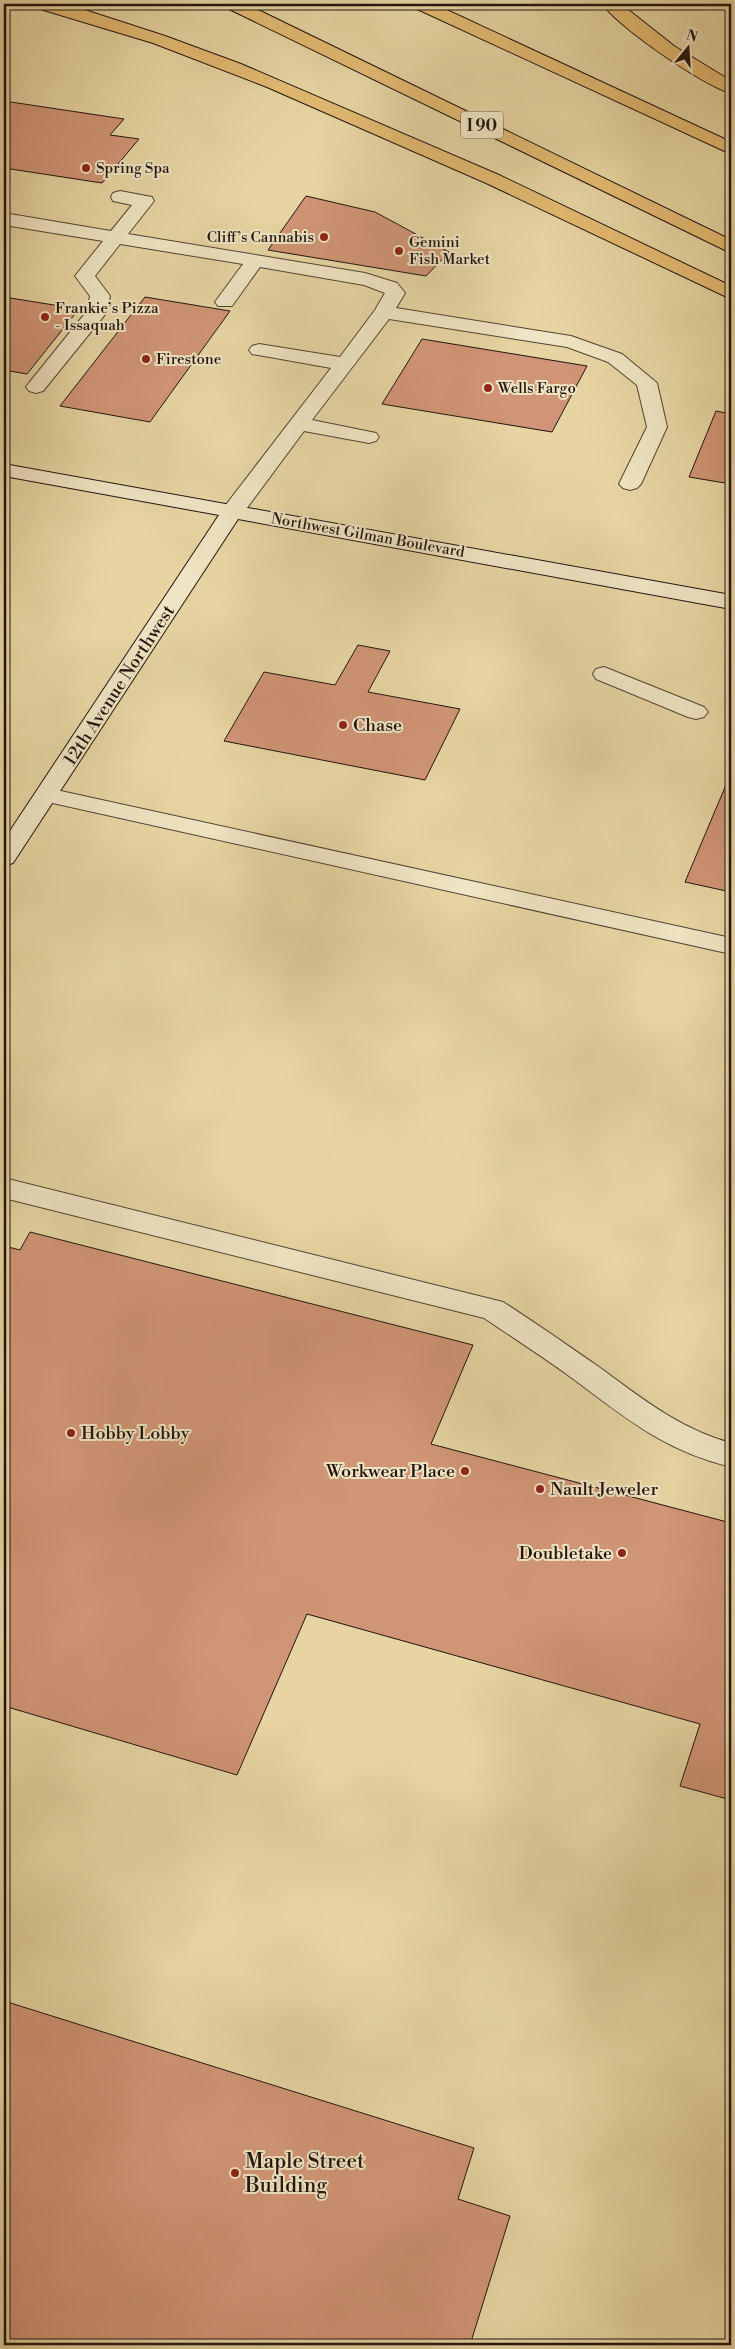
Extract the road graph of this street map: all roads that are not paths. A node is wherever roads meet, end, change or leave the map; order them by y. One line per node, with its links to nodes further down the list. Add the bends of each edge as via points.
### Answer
1 (43, 4): 12 (highway, via 146,35 232,66 436,153)
2 (234, 4): 10 (highway, I 90)
3 (421, 4): 6 (highway)
4 (611, 4): 5 (highway, via 646,35)
5 (731, 88)
6 (731, 149)
7 (120, 197): 9 (street, via 145,201)
8 (4, 219): 9 (street)
9 (115, 238): 11 (street, via 216,247); 17 (street, via 85,276 100,296 97,312)
10 (731, 247)
11 (255, 261): 13 (street); 14 (street, 12th Avenue Northwest, via 380,282 395,293)
12 (731, 293)
13 (226, 302)
14 (384, 312): 16 (street, 12th Avenue Northwest); 21 (street, via 572,342 615,358 647,383 657,428)
15 (259, 350): 16 (street)
16 (345, 364): 18 (street, 12th Avenue Northwest)
17 (36, 387)
18 (300, 424): 19 (street); 22 (street, 12th Avenue Northwest)
19 (369, 437)
20 (4, 470): 22 (street, Northwest Gilman Boulevard)
21 (630, 484)
22 (233, 511): 23 (street, Northwest Gilman Boulevard); 26 (street, 12th Avenue Northwest)
23 (731, 602)
24 (604, 674): 25 (street)
25 (696, 712)
26 (47, 795): 27 (street, 12th Avenue Northwest); 28 (street)
27 (4, 858)
28 (731, 946)
29 (4, 1188): 30 (street, via 493,1310 652,1422 706,1448)
30 (731, 1454)

